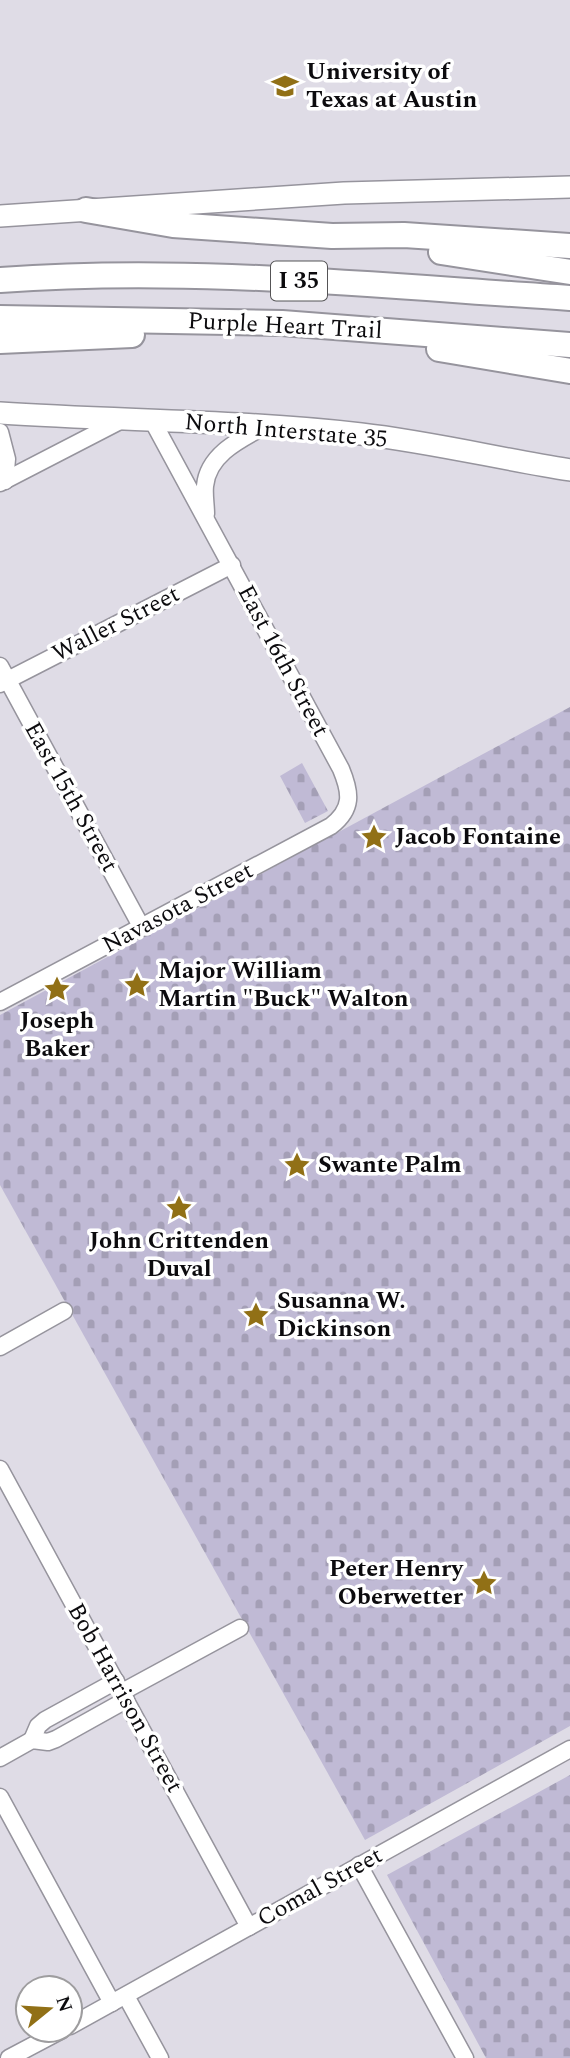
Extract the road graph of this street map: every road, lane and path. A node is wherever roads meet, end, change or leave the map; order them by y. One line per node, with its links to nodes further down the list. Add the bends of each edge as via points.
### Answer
1 (570, 187): 2 (main road, via 344,193)
2 (86, 210): 3 (main road); 4 (highway, via 173,225)
3 (0, 216)
4 (379, 237): 5 (highway); 6 (highway, via 452,254)
5 (570, 246)
6 (570, 272)
7 (0, 279): 8 (highway, Purple Heart Trail / I 35, via 206,277)
8 (570, 298)
9 (0, 318): 10 (highway, Purple Heart Trail / I 35)
10 (282, 323): 11 (highway, Purple Heart Trail / I 35); 12 (highway)
11 (350, 328): 13 (highway, Purple Heart Trail / I 35); 14 (highway, via 397,343)
12 (0, 341)
13 (570, 345)
14 (570, 371)
15 (0, 413): 17 (main road, North Interstate 35)
16 (152, 420): 17 (main road, North Interstate 35); 18 (main road, North Interstate 35); 22 (street, East 16th Street)
17 (120, 421): 21 (street)
18 (265, 425): 20 (main road, North Interstate 35, via 362,434); 22 (street, East 16th Street, via 234,443 209,470)
19 (0, 432): 21 (street, via 7,459)
20 (570, 470)
21 (2, 482)
22 (207, 520): 23 (street, East 16th Street)
23 (232, 565): 24 (street, Waller Street); 25 (street, East 16th Street, via 341,769 348,786)
24 (2, 677): 26 (street, East 15th Street)
25 (348, 804): 26 (street, Navasota Street, via 331,826)
26 (142, 928): 27 (street, Navasota Street)
27 (0, 1002)
28 (64, 1311): 29 (street)
29 (0, 1347)
30 (0, 1469): 32 (street, Bob Harrison Street)
31 (240, 1628): 32 (street)
32 (121, 1691): 34 (street, via 45,1720 32,1740); 37 (street, Bob Harrison Street)
33 (570, 1749): 36 (street, Comal Street)
34 (0, 1758)
35 (0, 1797): 38 (street)
36 (359, 1865): 37 (street, Comal Street); 43 (street)
37 (250, 1927): 38 (street, Comal Street)
38 (119, 1999): 39 (street, Comal Street); 42 (street)
39 (84, 2018)
40 (36, 2044): 41 (street)
41 (9, 2058)
42 (160, 2058)
43 (465, 2058)

